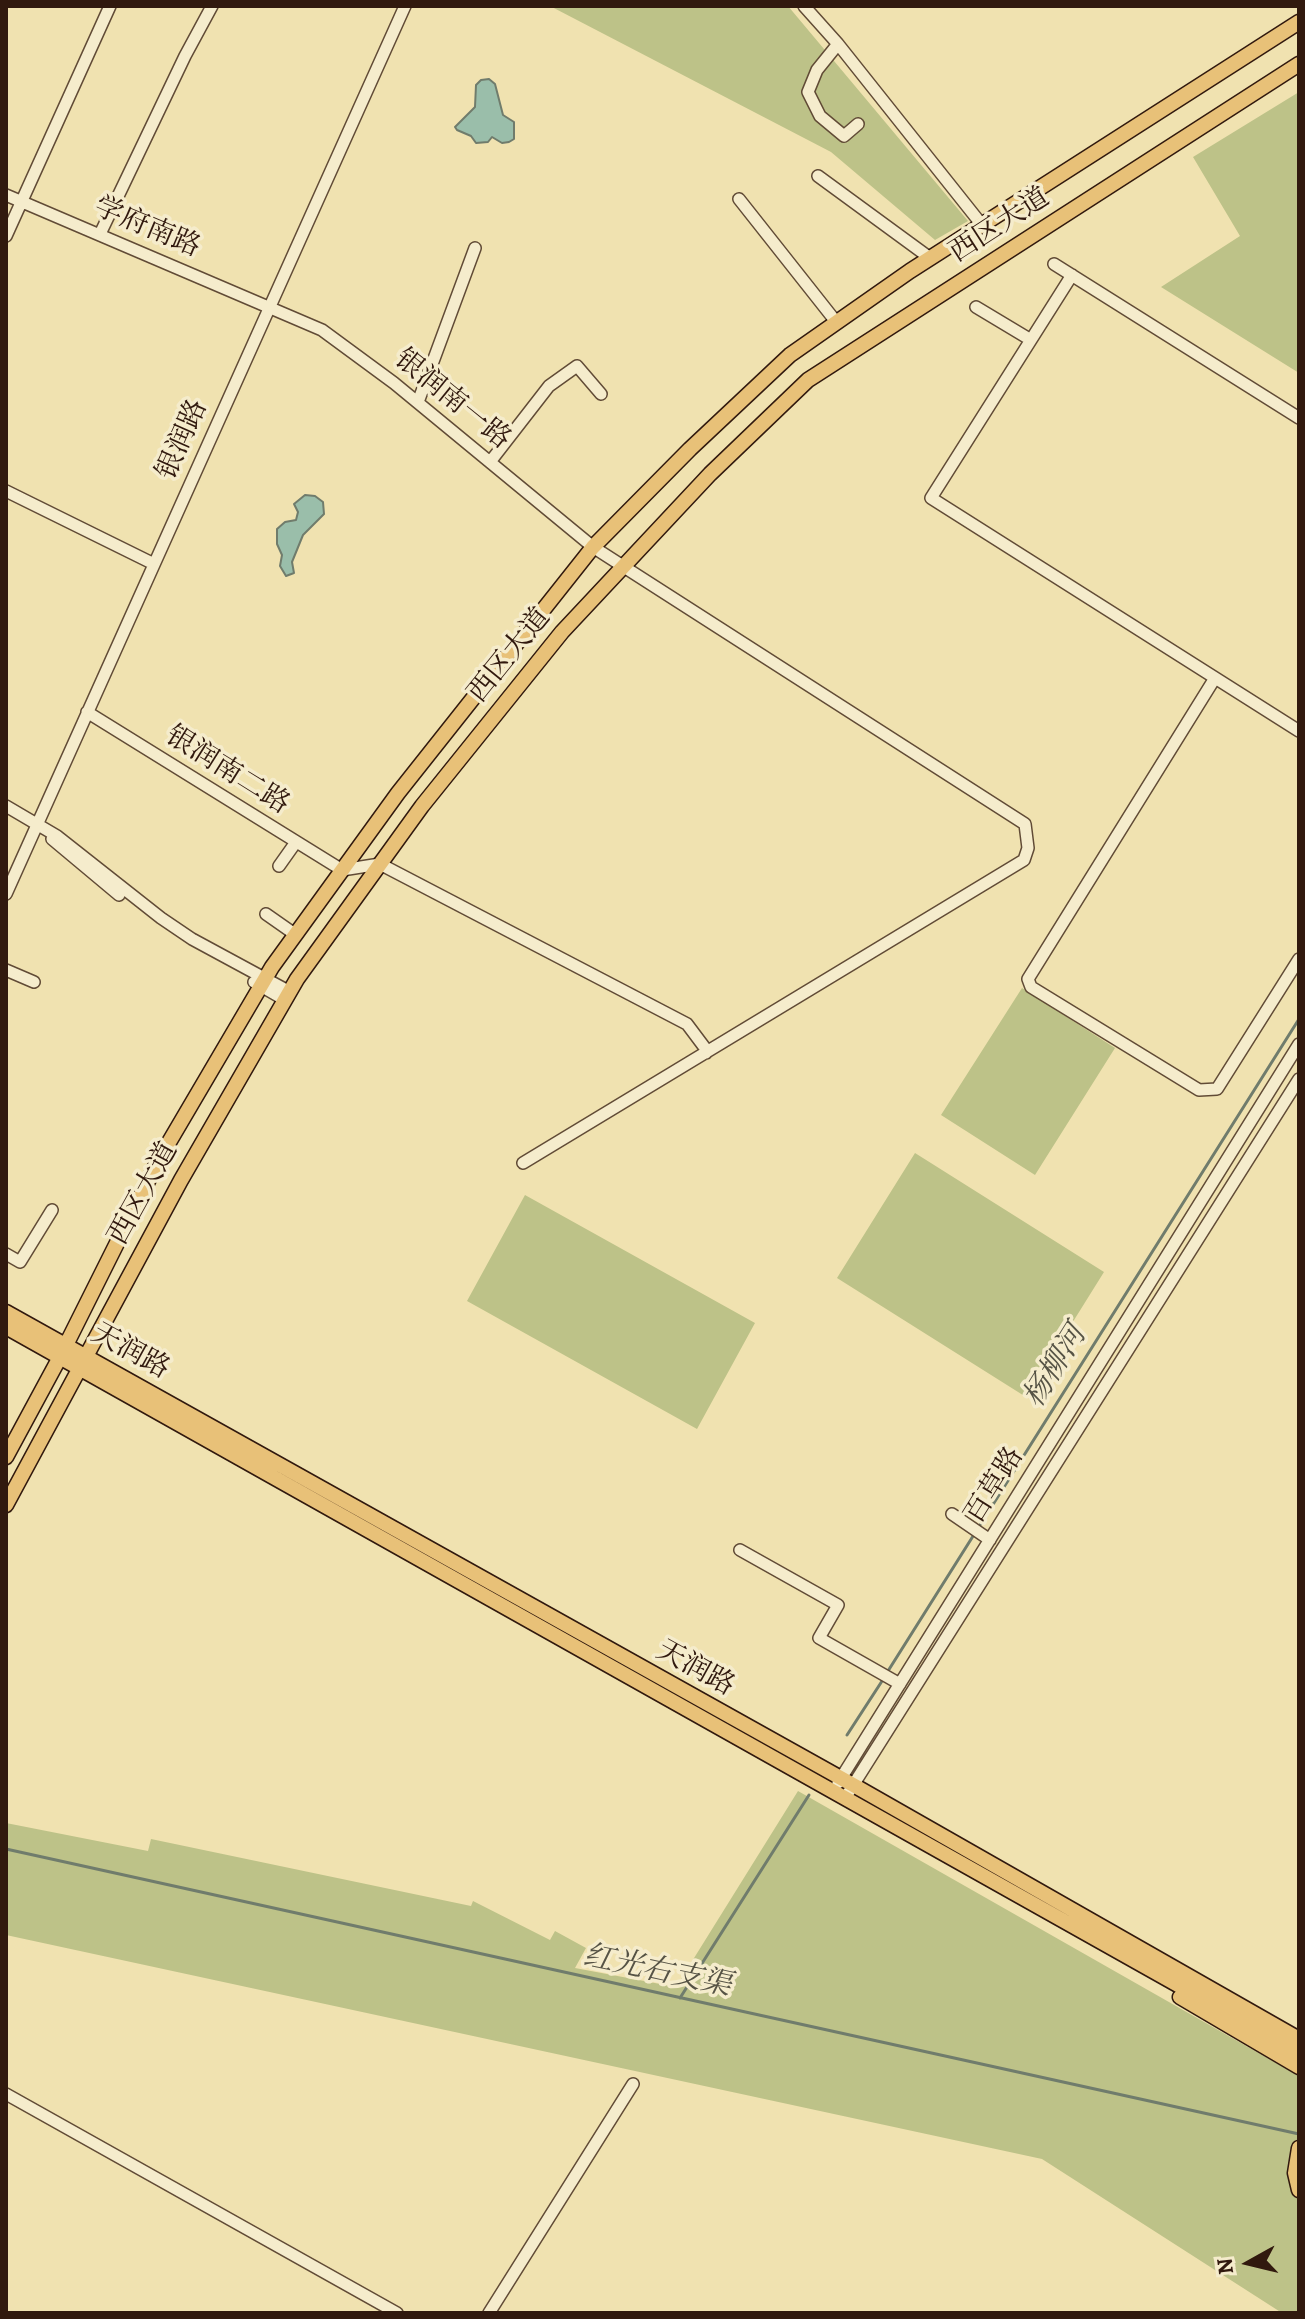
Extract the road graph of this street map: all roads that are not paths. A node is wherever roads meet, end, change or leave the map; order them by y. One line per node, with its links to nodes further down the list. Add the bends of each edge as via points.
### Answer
1 (110, 6): 12 (street)
2 (212, 6): 14 (street)
3 (804, 6): 6 (street)
4 (408, 9): 20 (street, 银润路)
5 (1299, 22): 13 (main road, 西区大道)
6 (838, 44): 8 (street, via 817,70 808,92 820,116 844,136); 13 (street)
7 (1299, 64): 31 (main road, 西区大道, via 808,380)
8 (858, 124)
9 (818, 176): 17 (street)
10 (6, 195): 12 (street, 学府南路)
11 (739, 199): 22 (street)
12 (22, 201): 14 (street, 学府南路); 15 (street)
13 (982, 225): 17 (main road, 西区大道)
14 (100, 234): 20 (street, 学府南路)
15 (6, 236)
16 (475, 248): 25 (street)
17 (930, 258): 22 (main road, 西区大道)
18 (1054, 264): 19 (street)
19 (1072, 275): 23 (street); 26 (street)
20 (270, 306): 25 (street, 银润南一路, via 322,330); 30 (street, 银润路)
21 (976, 307): 23 (street)
22 (837, 323): 29 (main road, 西区大道, via 790,355)
23 (1031, 340): 32 (street, via 931,498)
24 (601, 394): 27 (street, via 577,366 549,386)
25 (418, 402): 27 (street, 银润南一路)
26 (1299, 418)
27 (490, 462): 29 (street, 银润南一路)
28 (6, 491): 30 (street)
29 (593, 547): 31 (street, 银润南一路); 40 (main road, 西区大道)
30 (154, 564): 33 (street, 银润路)
31 (622, 567): 38 (main road, 西区大道, via 562,632); 50 (street, 银润南一路, via 1025,824 1024,860)
32 (1215, 678): 34 (street); 44 (street, via 1028,979 1031,987 1199,1090 1217,1089)
33 (87, 712): 36 (street, 银润路); 37 (street, 银润南二路)
34 (1299, 731)
35 (6, 806): 36 (street)
36 (37, 825): 41 (street, 银润路); 47 (street, via 161,918)
37 (296, 842): 39 (street); 40 (street, 银润南二路)
38 (380, 864): 40 (street); 48 (main road, 西区大道); 50 (street, via 687,1024)
39 (279, 866)
40 (342, 870): 43 (main road, 西区大道)
41 (6, 894)
42 (266, 914): 43 (street)
43 (296, 935): 47 (main road, 西区大道)
44 (1299, 959)
45 (6, 970): 46 (street)
46 (34, 982)
47 (263, 983): 48 (street); 57 (main road, 西区大道, via 158,1161)
48 (287, 996): 58 (main road, 西区大道)
49 (1299, 1044): 62 (street, 百草路)
50 (706, 1053): 52 (street)
51 (1299, 1079): 65 (street, 百草路)
52 (523, 1163)
53 (52, 1210): 54 (street, via 20,1262)
54 (6, 1254)
55 (6, 1312): 57 (main road)
56 (6, 1327): 57 (main road)
57 (63, 1351): 58 (main road, 天润路); 59 (main road, 西区大道)
58 (83, 1362): 60 (main road, 西区大道); 65 (main road, 天润路)
59 (6, 1457)
60 (6, 1505)
61 (952, 1514): 62 (street)
62 (981, 1534): 64 (street, 百草路)
63 (740, 1550): 64 (street, via 838,1605 819,1638)
64 (890, 1678): 65 (street, 百草路)
65 (843, 1789): 66 (main road, 天润路)
66 (1126, 1949): 67 (main road, via 1182,1963); 68 (main road, 天润路); 71 (main road, via 1163,1987)
67 (1299, 2029)
68 (1277, 2034): 69 (main road, 天润路); 70 (main road, 天润路)
69 (1299, 2039)
70 (1299, 2053)
71 (1299, 2067)
72 (633, 2084): 77 (street)
73 (6, 2094): 76 (street)
74 (1298, 2152): 75 (main road)
75 (1299, 2190)
76 (397, 2313)
77 (489, 2313)

